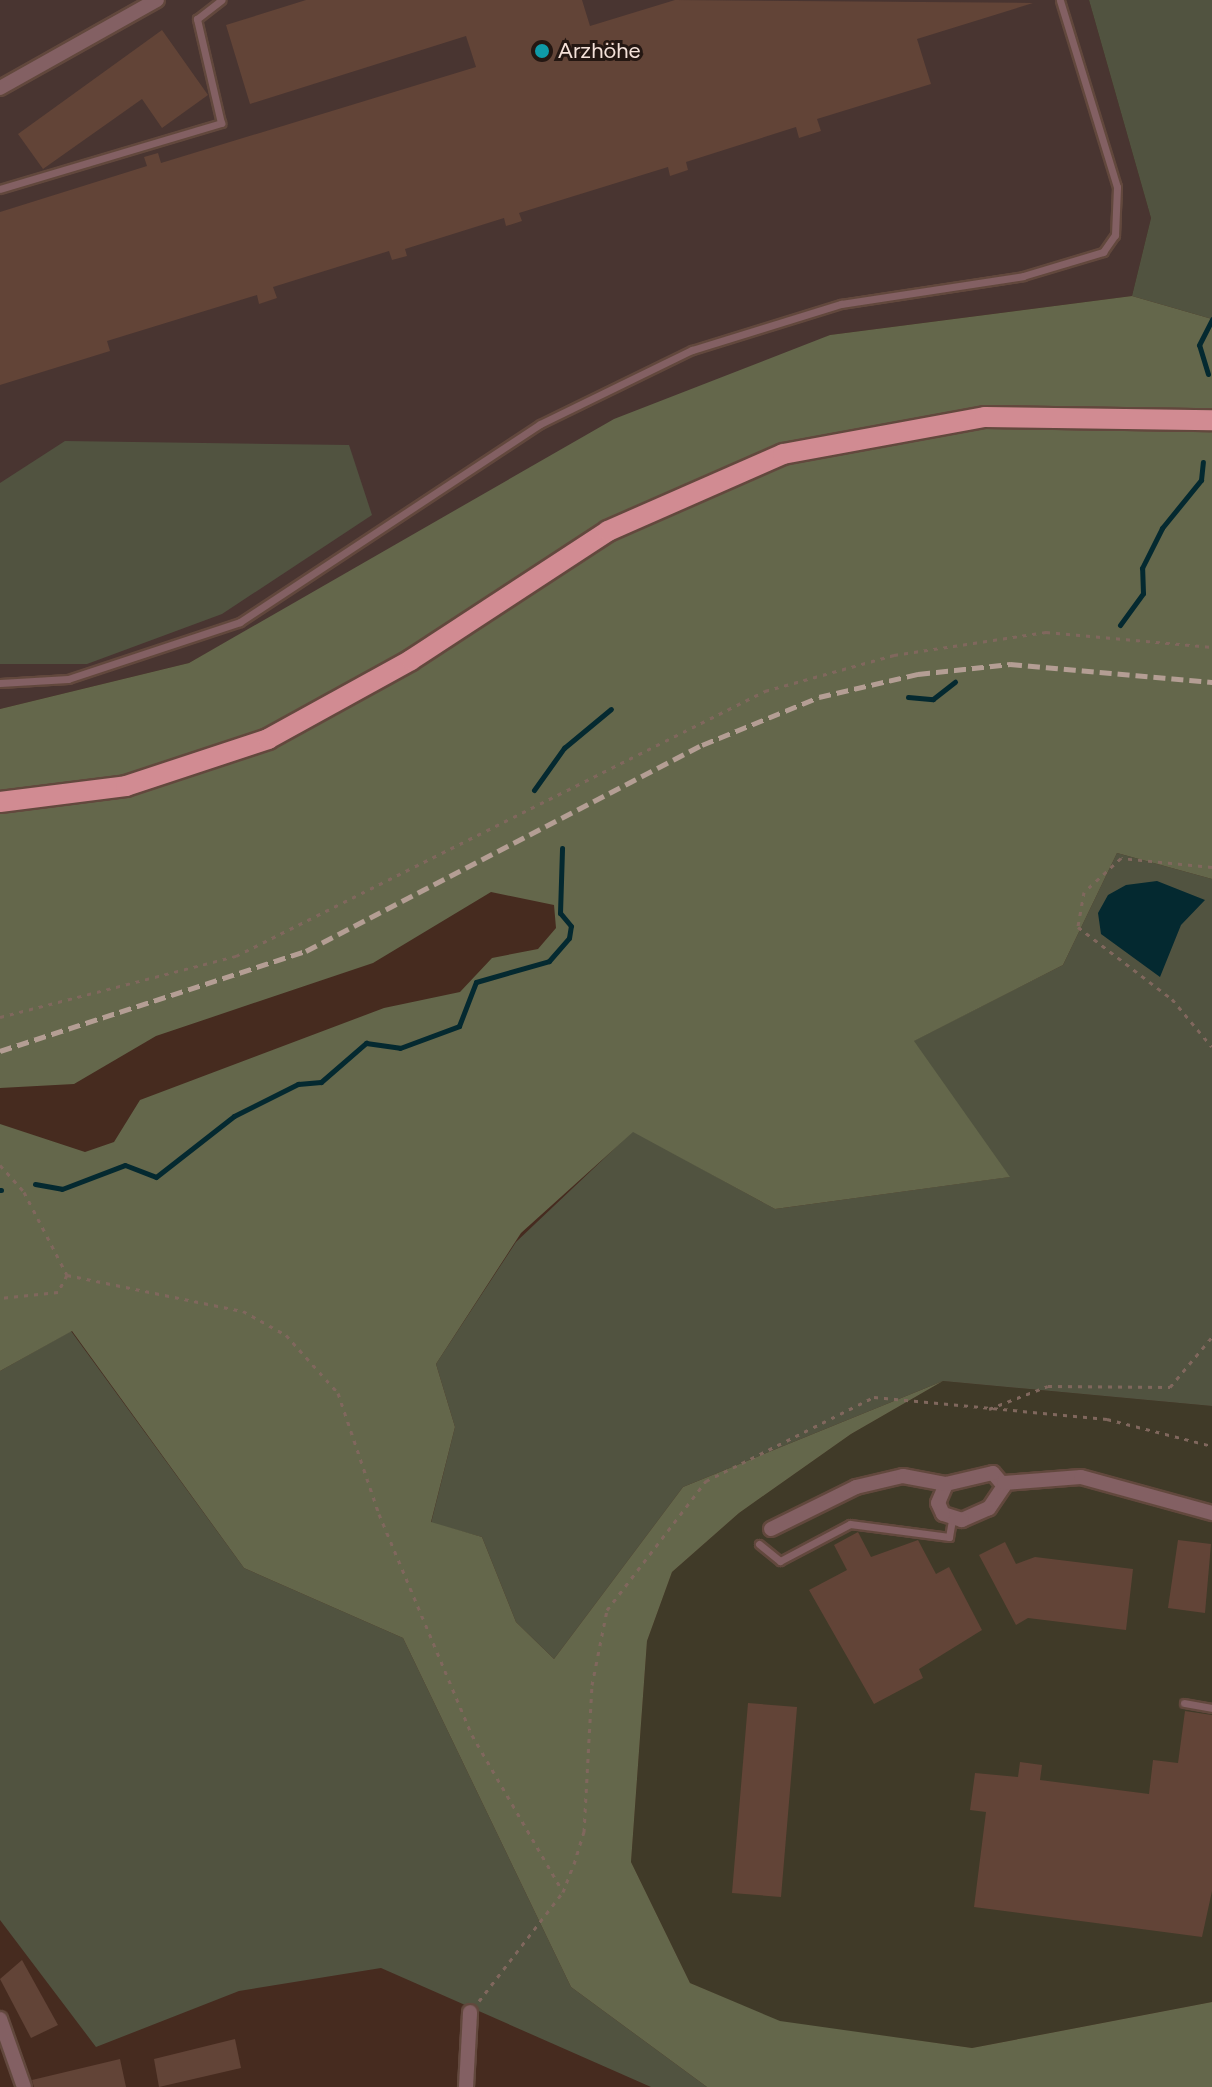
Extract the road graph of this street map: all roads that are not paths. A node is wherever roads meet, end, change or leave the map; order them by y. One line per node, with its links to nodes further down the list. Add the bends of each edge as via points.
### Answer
1 (157, 0): 4 (street)
2 (221, 0): 5 (lane, via 197,19 221,123)
3 (1060, 0): 7 (lane, via 1117,187 1115,235 1103,252 1023,276 841,304 692,350 540,424 240,622 68,679)
4 (0, 88)
5 (0, 189)
6 (1212, 420): 8 (main road, via 985,417 783,454 608,531 411,660 268,739 126,786)
7 (0, 683)
8 (0, 802)
9 (1004, 1483): 10 (street, via 993,1473); 11 (street, via 1081,1477); 12 (street, via 983,1512)
10 (946, 1484): 12 (street, via 938,1503); 13 (street, via 903,1476 856,1487)
11 (1212, 1513)
12 (952, 1520): 14 (lane, via 949,1537 850,1524 780,1561)
13 (771, 1529)
14 (759, 1544)
15 (1184, 1703): 16 (lane)
16 (1212, 1708)
17 (470, 2012): 20 (street)
18 (0, 2019): 19 (street)
19 (24, 2087)
20 (466, 2087)

